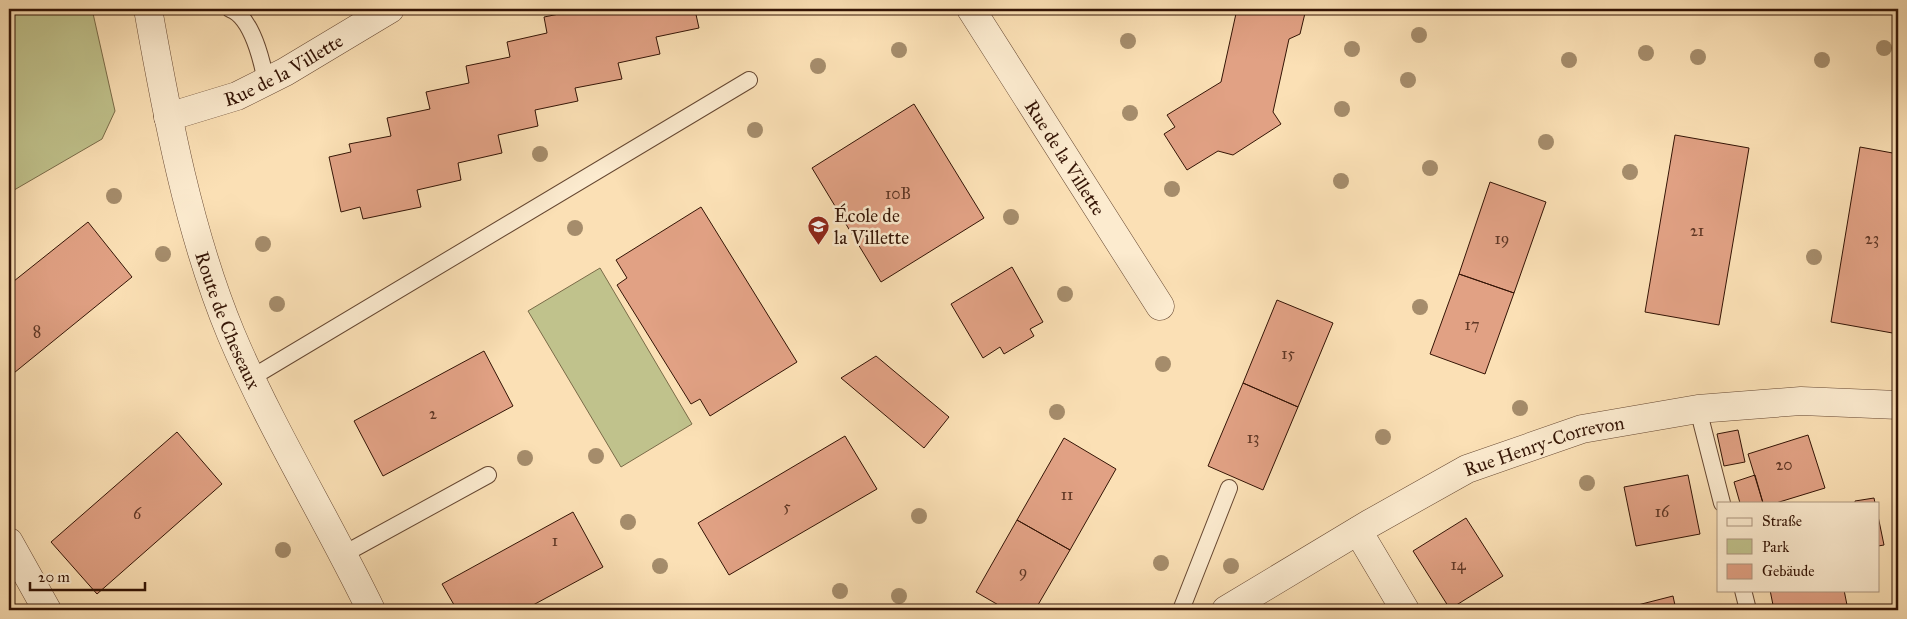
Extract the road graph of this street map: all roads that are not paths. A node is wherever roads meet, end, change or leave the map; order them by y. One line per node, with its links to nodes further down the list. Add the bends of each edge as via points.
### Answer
1 (148, 9): 7 (street, Route de Cheseaux)
2 (230, 9): 6 (lane, via 247,24 263,64)
3 (390, 9): 6 (street, Rue de la Villette)
4 (971, 9): 8 (street, Rue de la Villette)
5 (749, 80): 9 (lane)
6 (266, 82): 7 (street, Rue de la Villette, via 237,96)
7 (168, 117): 9 (street, Route de Cheseaux, via 210,278)
8 (1160, 306)
9 (251, 378): 17 (street, Route de Cheseaux)
10 (1898, 405): 11 (street, Rue Henry-Correvon, via 1801,401)
11 (1698, 408): 14 (lane); 15 (street, Rue Henry-Correvon, via 1582,429 1467,469)
12 (488, 476): 17 (lane)
13 (1230, 488): 21 (lane)
14 (1722, 502)
15 (1358, 531): 22 (street, Rue Henry-Correvon); 23 (street)
16 (9, 542): 19 (street)
17 (344, 554): 20 (street, Route de Cheseaux)
18 (1744, 592): 24 (lane)
19 (47, 610)
20 (371, 610)
21 (1181, 610)
22 (1226, 610)
23 (1405, 610)
24 (1748, 610)

